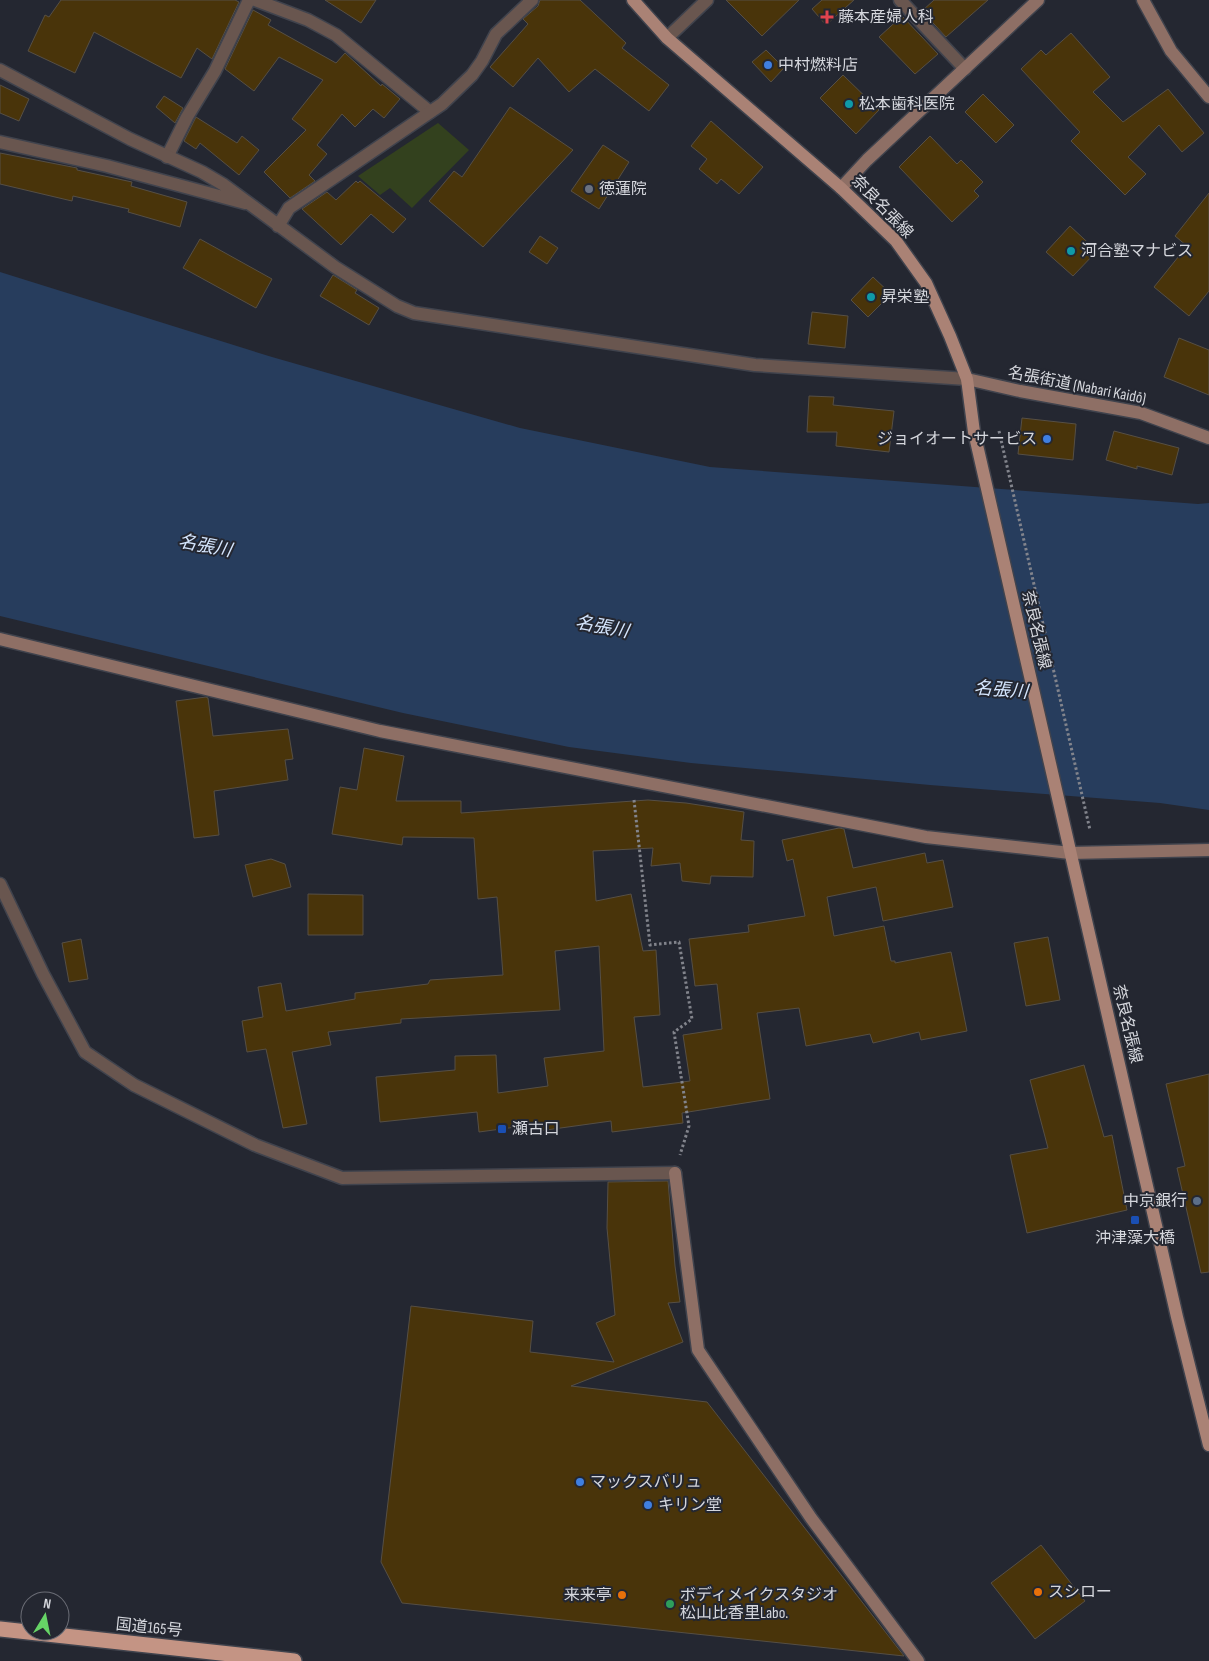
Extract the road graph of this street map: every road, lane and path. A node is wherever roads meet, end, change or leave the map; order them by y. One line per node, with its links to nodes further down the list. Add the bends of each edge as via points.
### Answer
1 (249, 0): 15 (street, via 215,71)
2 (255, 0): 13 (street, via 308,20 336,35)
3 (532, 0): 13 (street, via 496,34 482,61 460,89)
4 (633, 0): 9 (main road, 奈良名張線)
5 (707, 0): 9 (street)
6 (900, 0): 10 (street)
7 (1038, 0): 10 (street)
8 (1143, 0): 12 (street, via 1170,50)
9 (667, 38): 16 (main road, 奈良名張線)
10 (965, 69): 16 (street, via 867,160)
11 (0, 70): 15 (street)
12 (1209, 98)
13 (430, 112): 18 (street, via 289,208)
14 (0, 142): 17 (street, via 107,166)
15 (167, 157): 17 (street, via 202,172)
16 (842, 188): 19 (main road, 奈良名張線, via 896,242 926,283)
17 (249, 204): 18 (street)
18 (278, 226): 19 (street, via 397,306 414,313 755,365)
19 (966, 379): 21 (street, 名張街道 (Nabari Kaidō), via 1141,413); 26 (main road, 奈良名張線, via 974,432)
20 (999, 431): 24 (path)
21 (1209, 438)
22 (0, 639): 23 (street, via 380,731)
23 (632, 782): 26 (street, via 926,837); 28 (path, via 650,945 679,942 692,1019 674,1032 689,1126)
24 (1090, 830)
25 (1209, 850): 26 (street)
26 (1070, 853): 29 (main road, 奈良名張線)
27 (0, 884): 28 (street, via 85,1052 134,1085 255,1145 342,1178)
28 (675, 1172): 32 (street, via 698,1350 811,1518)
29 (1209, 1445)
30 (0, 1629): 31 (highway, 国道165号)
31 (294, 1661)
32 (918, 1661)

